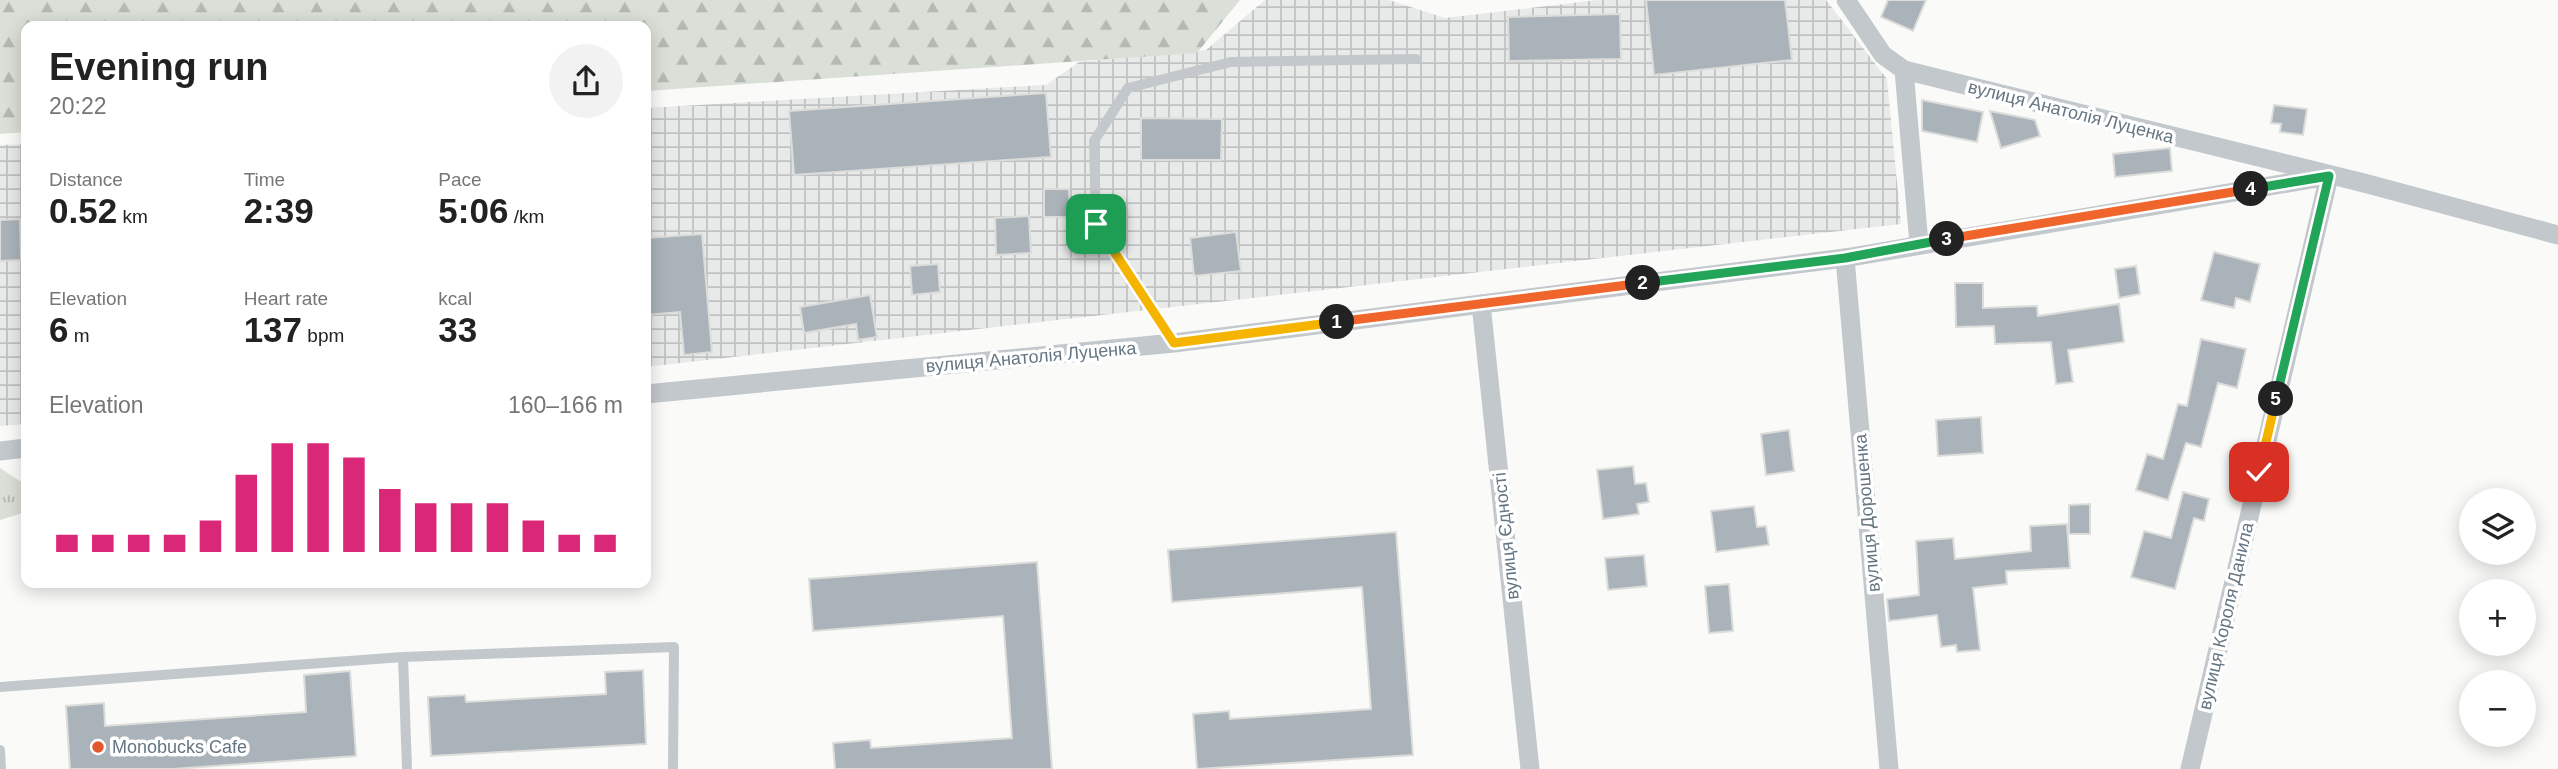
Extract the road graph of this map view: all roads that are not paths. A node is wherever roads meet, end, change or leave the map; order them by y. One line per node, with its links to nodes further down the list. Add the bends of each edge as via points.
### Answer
1 (1846, 0): 3 (street, вулиця Анатолія Луценка, via 1883,55)
2 (1416, 59): 9 (lane, via 1231,62 1128,88 1094,141 1096,224)
3 (1904, 70): 4 (street, вулиця Анатолія Луценка); 6 (street)
4 (2329, 176): 5 (street, вулиця Анатолія Луценка); 6 (street, вулиця Анатолія Луценка); 21 (street, вулиця Короля Данила)
5 (2558, 235)
6 (1919, 244): 7 (street, вулиця Анатолія Луценка)
7 (1845, 258): 8 (street, вулиця Анатолія Луценка); 20 (street, вулиця Дорошенка)
8 (1481, 304): 9 (street, вулиця Анатолія Луценка); 19 (street, вулиця Єдності)
9 (1174, 343): 10 (street, вулиця Анатолія Луценка)
10 (651, 394)
11 (21, 449): 12 (street)
12 (0, 451)
13 (403, 657): 14 (lane); 17 (lane); 18 (lane, via 674,647)
14 (0, 687)
15 (0, 750): 16 (lane)
16 (1, 769)
17 (407, 769)
18 (673, 769)
19 (1530, 769)
20 (1889, 769)
21 (2190, 769)

